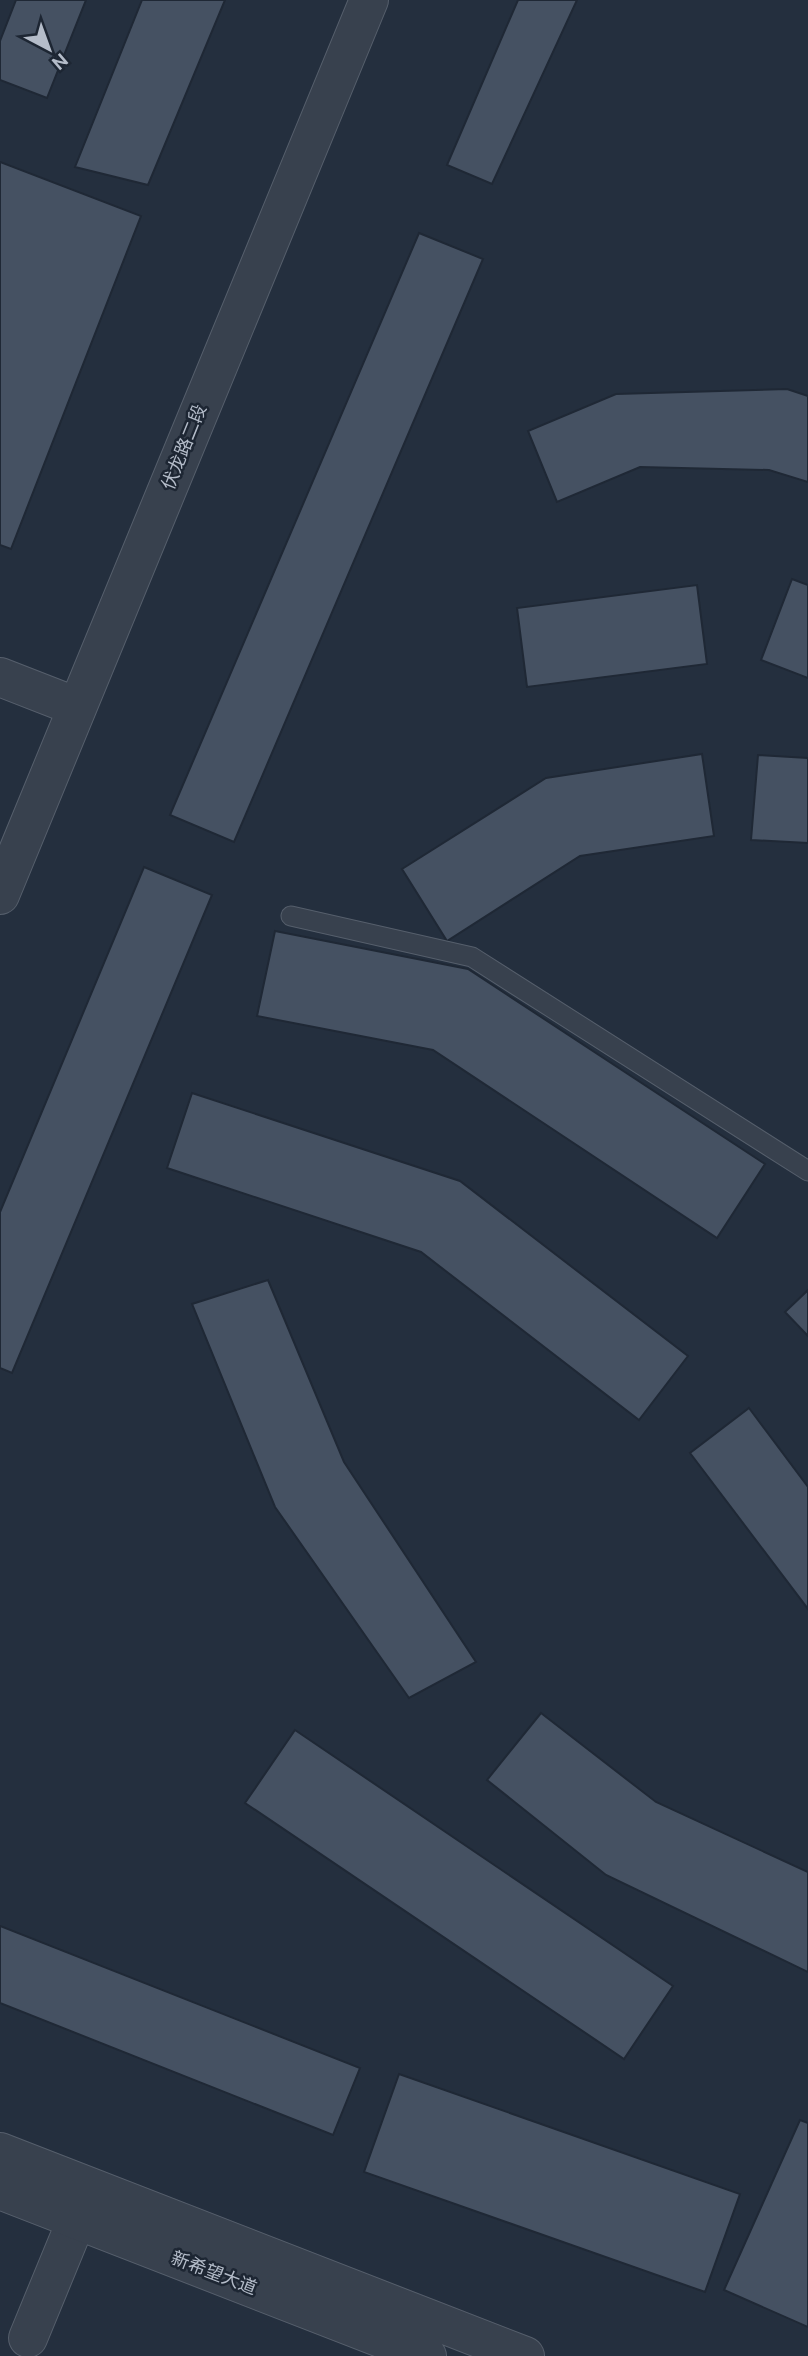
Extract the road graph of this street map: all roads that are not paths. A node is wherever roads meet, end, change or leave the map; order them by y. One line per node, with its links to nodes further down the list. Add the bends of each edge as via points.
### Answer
1 (369, 0): 3 (street, 伏龙路二段)
2 (0, 677): 3 (street)
3 (77, 707): 4 (street, 伏龙路二段)
4 (0, 895)
5 (291, 916): 6 (lane, via 472,957)
6 (808, 1171)
7 (0, 2152): 12 (street)
8 (0, 2190): 9 (street, 新希望大道)
9 (77, 2219): 10 (street); 11 (street, 新希望大道)
10 (28, 2338)
11 (426, 2356)
12 (525, 2356)

